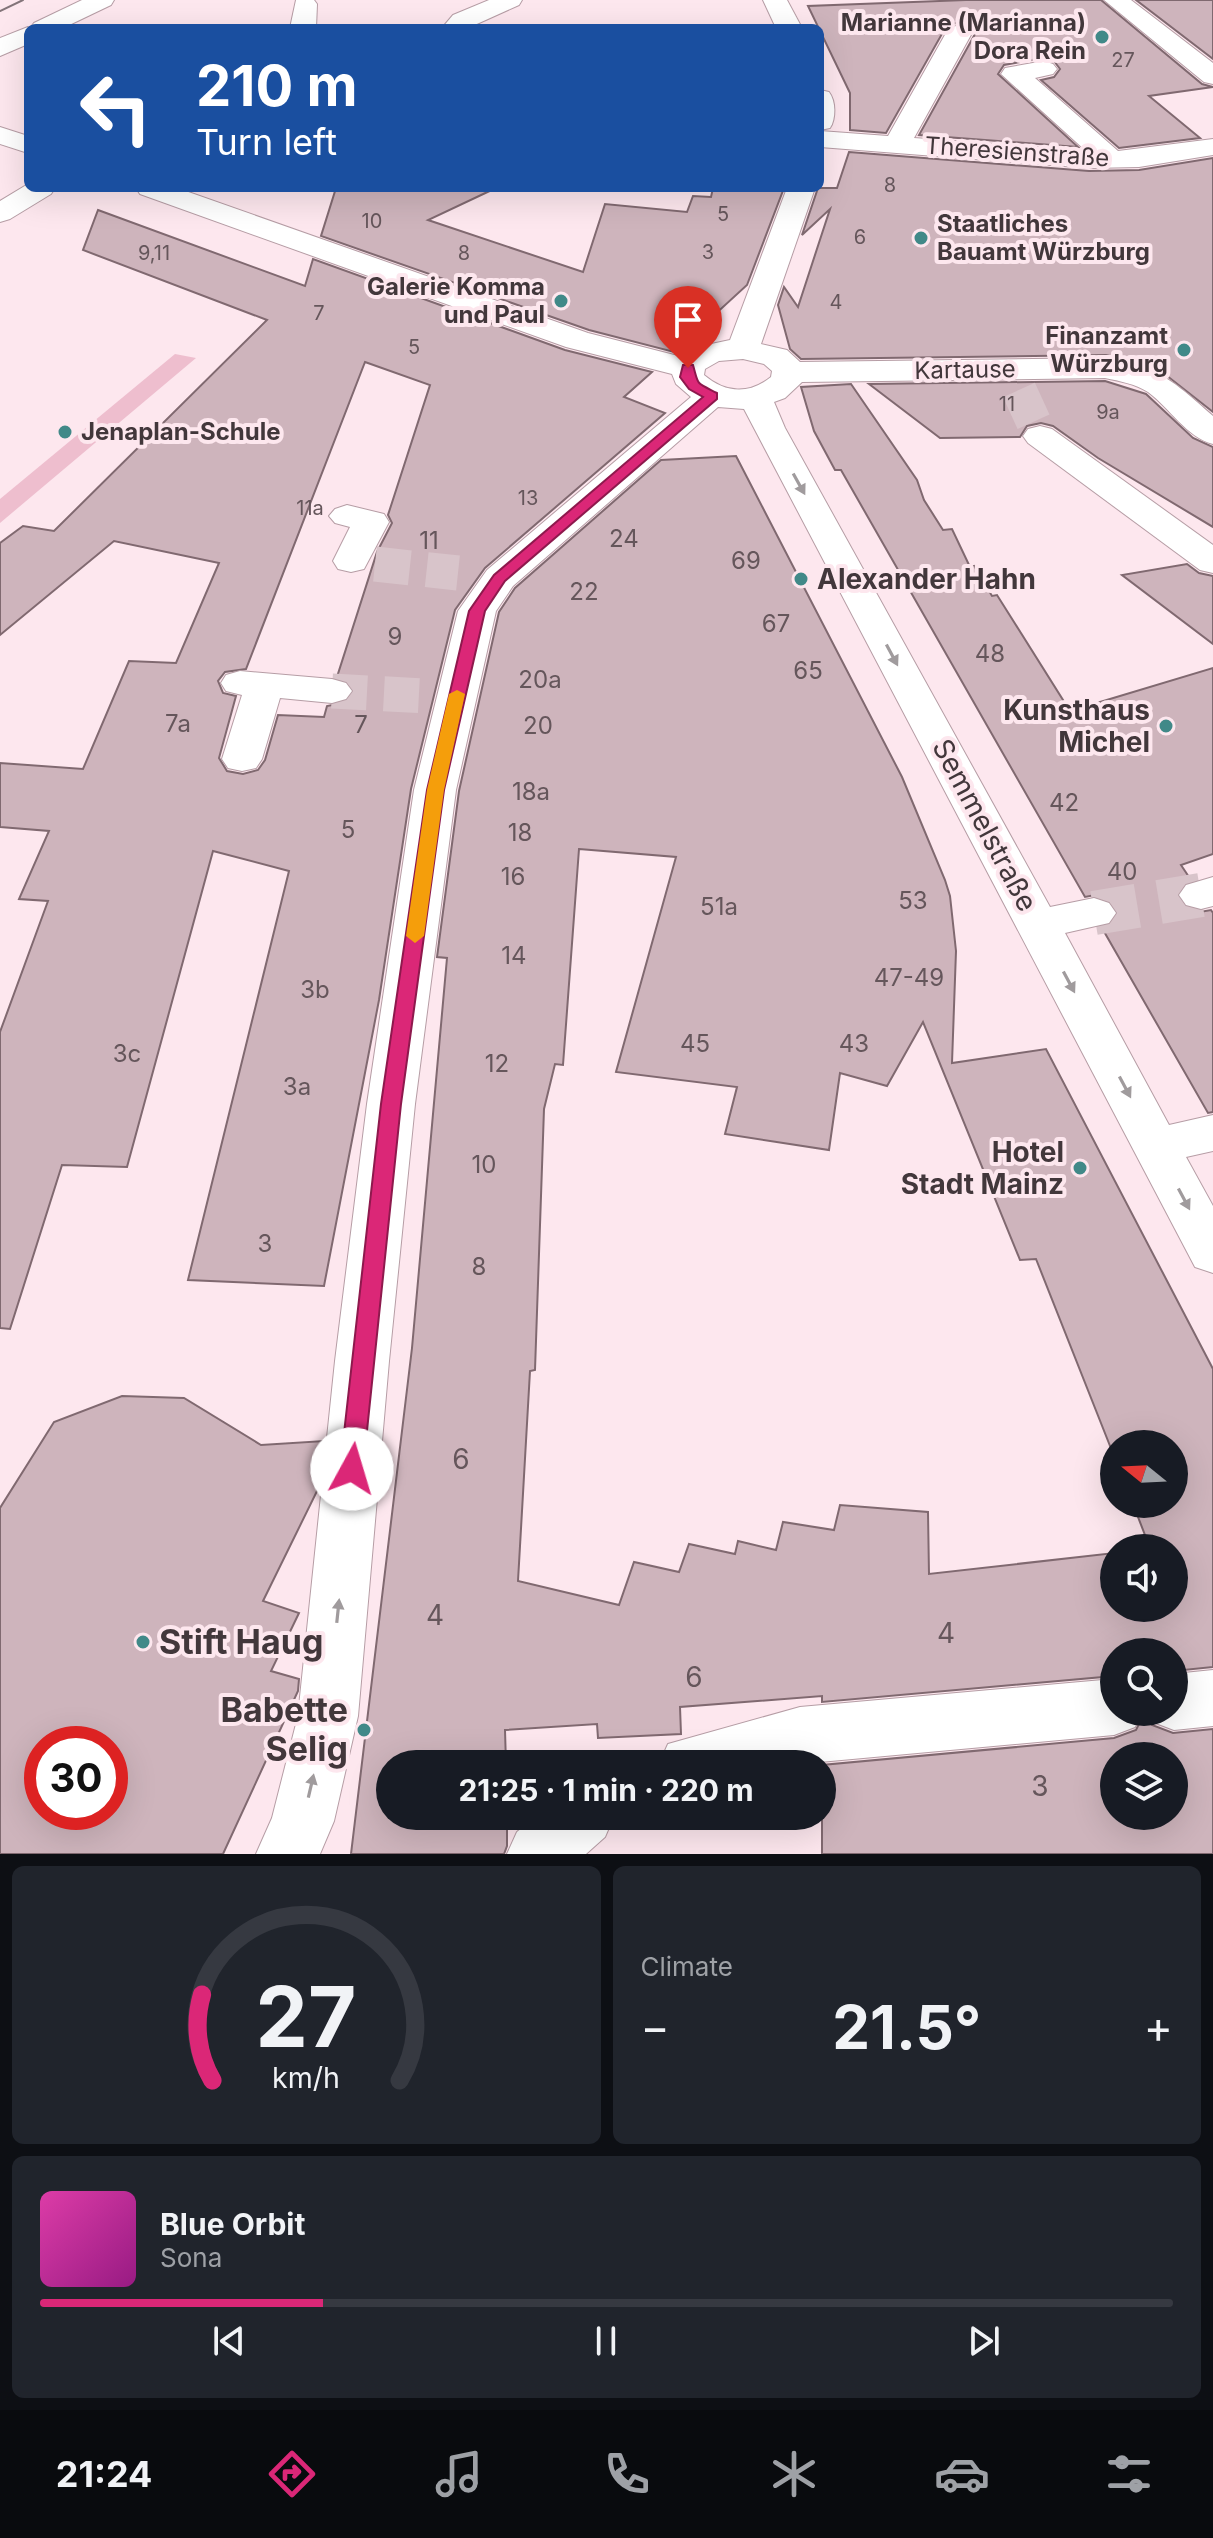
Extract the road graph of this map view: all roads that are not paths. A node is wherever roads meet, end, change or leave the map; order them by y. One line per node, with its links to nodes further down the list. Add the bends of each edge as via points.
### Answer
1 (102, 0): 5 (street)
2 (510, 0): 6 (street)
3 (775, 0): 7 (street)
4 (1116, 0): 12 (street)
5 (51, 24)
6 (458, 24)
7 (787, 24)
8 (959, 33): 15 (street)
9 (24, 37): 10 (street)
10 (0, 48)
11 (1044, 69): 18 (street, via 1014,74 1065,113)
12 (1213, 76)
13 (0, 135): 16 (street)
14 (824, 139): 15 (street, Theresienstraße)
15 (898, 143): 18 (street, Theresienstraße)
16 (24, 144)
17 (1213, 147): 18 (street, Theresienstraße)
18 (1111, 159)
19 (34, 192): 22 (street)
20 (161, 192): 24 (street, via 577,340)
21 (800, 192): 23 (street)
22 (0, 213)
23 (743, 349): 24 (street, via 708,353); 25 (street, via 784,363)
24 (688, 368): 26 (street, via 693,386)
25 (789, 377): 27 (street, via 782,389); 28 (street, Kartause, via 1015,380 1105,368 1160,386)
26 (712, 396): 27 (street); 34 (street)
27 (756, 399): 38 (street, Semmelstraße, one-way to 38)
28 (1213, 434)
29 (1040, 436): 32 (street)
30 (347, 516): 31 (street, via 371,522)
31 (349, 560)
32 (1213, 562)
33 (458, 573): 34 (street)
34 (500, 578): 47 (street, one-way to 34, via 303,1821 328,1716 362,1361 435,790 441,697 477,611)
35 (332, 691): 36 (street, via 252,684)
36 (242, 759)
37 (1094, 913): 38 (street)
38 (1038, 924): 40 (street, Semmelstraße, one-way to 40)
39 (1213, 1133): 40 (street)
40 (1155, 1146): 41 (street, Semmelstraße, one-way to 41)
41 (1213, 1253)
42 (1213, 1698): 43 (street)
43 (1188, 1701)
44 (1100, 1708): 45 (street, via 800,1735)
45 (743, 1750)
46 (567, 1830): 48 (street)
47 (288, 1854)
48 (539, 1854)

